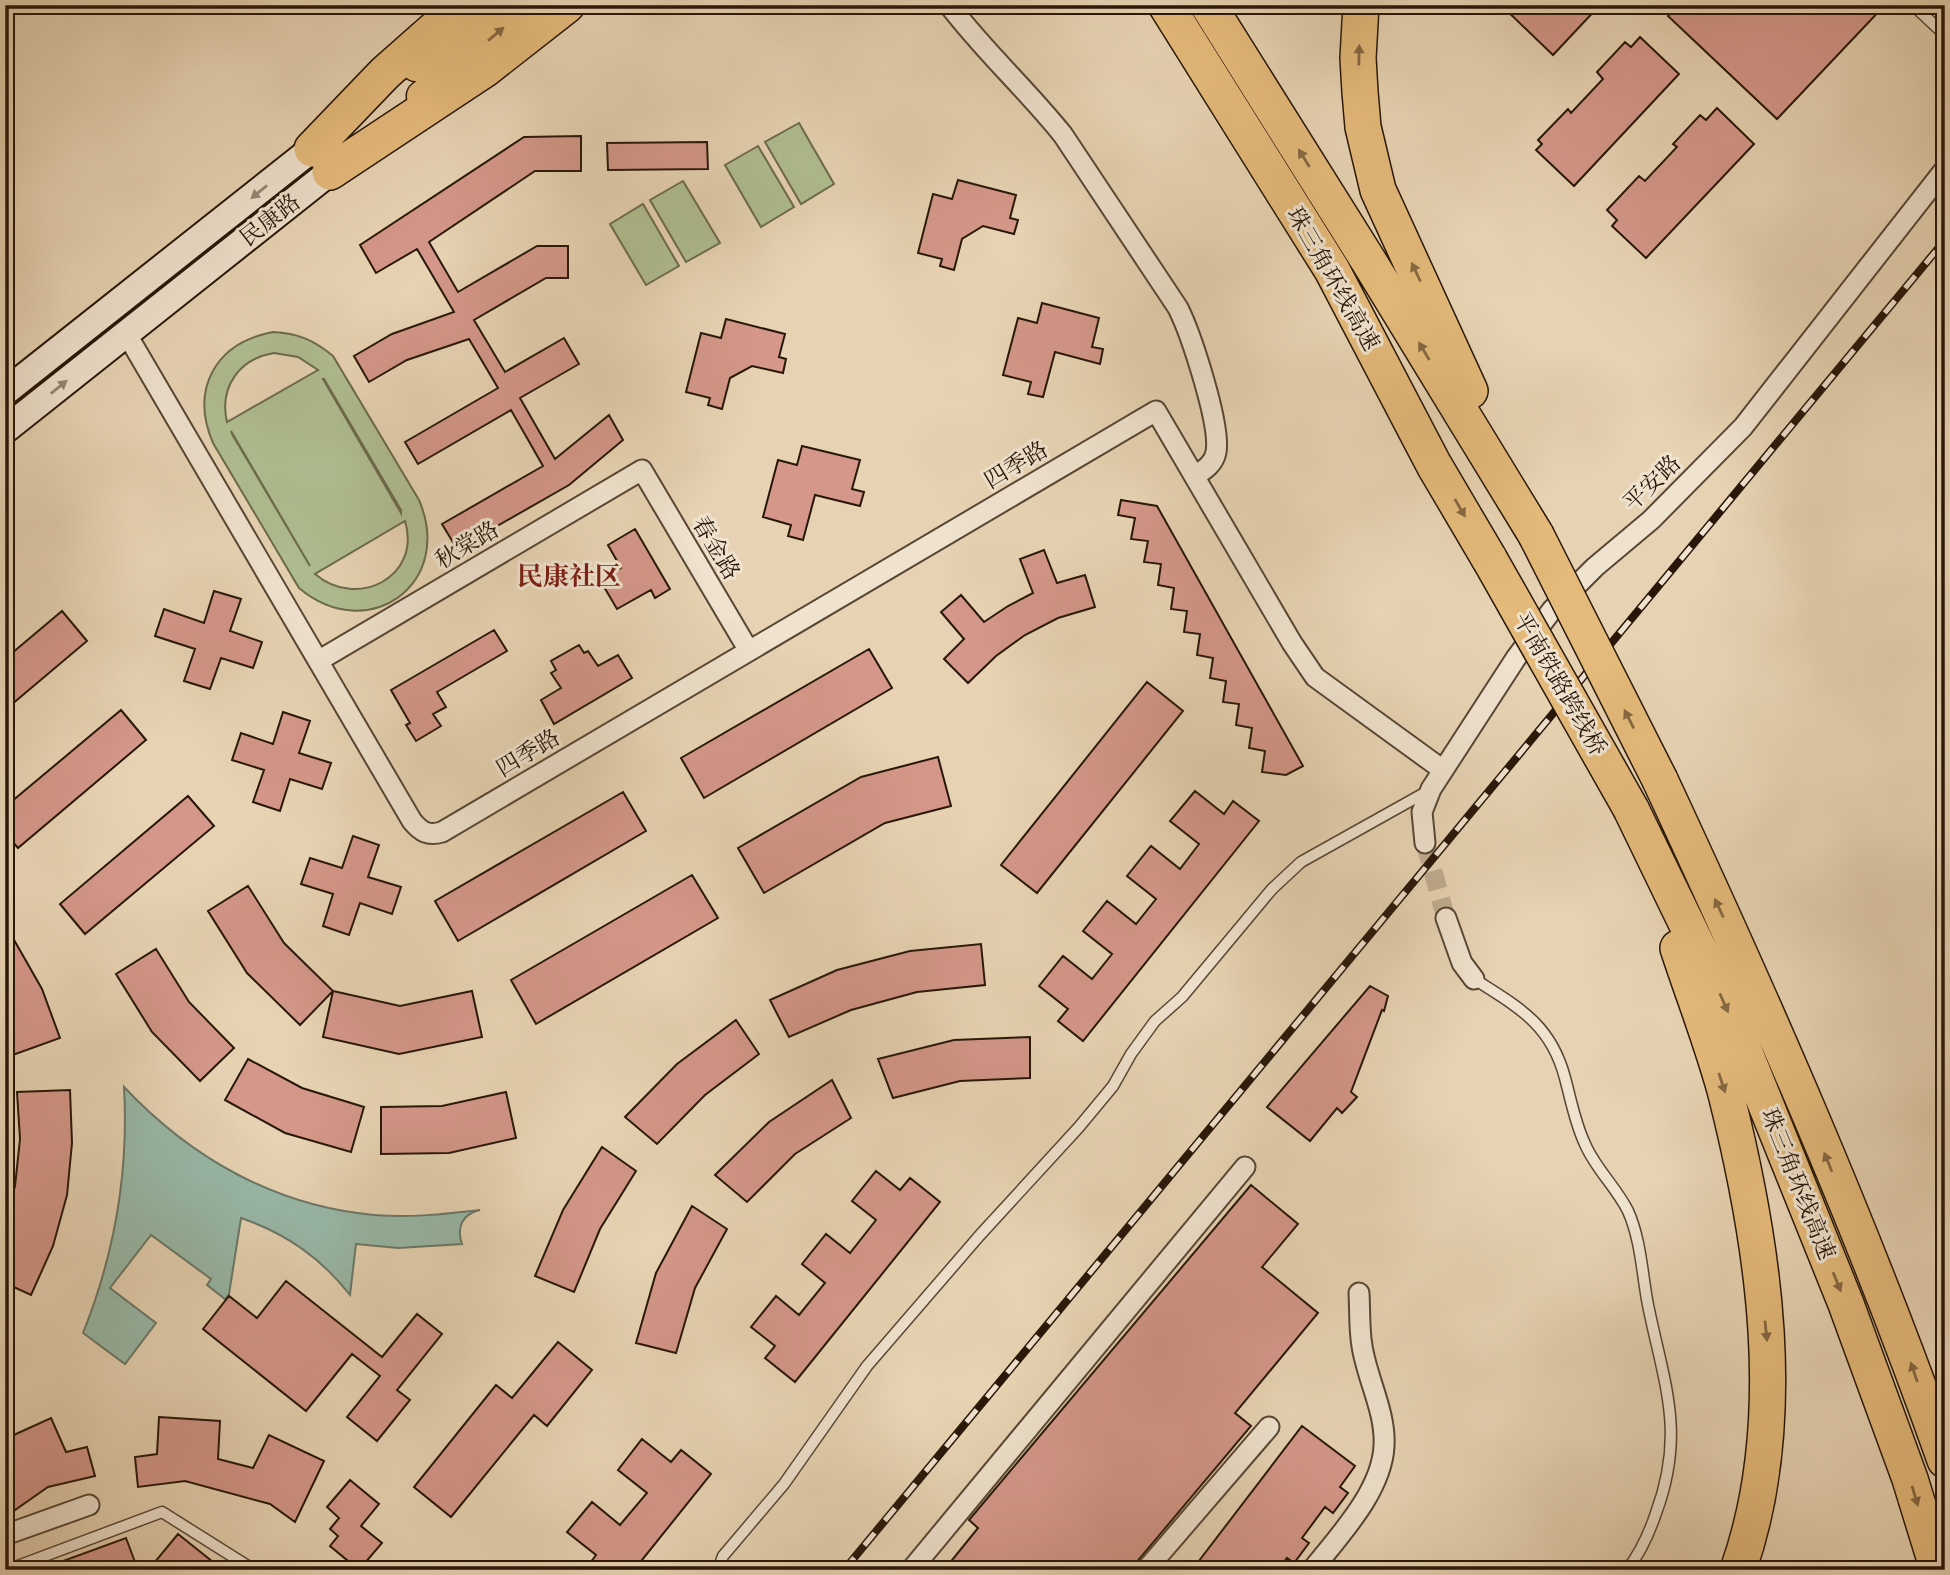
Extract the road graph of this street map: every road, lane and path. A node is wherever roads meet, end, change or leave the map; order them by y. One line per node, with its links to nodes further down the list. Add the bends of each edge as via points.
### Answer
1 (461, 5): 12 (highway, via 394,65)
2 (492, 5): 12 (main road, 民康路)
3 (530, 5): 12 (main road, 民康路, one-way to 3)
4 (567, 5): 12 (highway, via 484,70)
5 (949, 5): 21 (street, via 1063,135 1178,308 1206,389 1215,432 1212,463)
6 (1145, 5): 19 (highway)
7 (1166, 5): 19 (highway, 珠三角环线高速, via 1332,270)
8 (1208, 5): 22 (highway, 珠三角环线高速, one-way to 8)
9 (1361, 5): 22 (highway, one-way to 9, via 1378,190 1363,127 1358,58)
10 (1913, 5): 11 (lane)
11 (1945, 35)
12 (321, 160): 14 (main road, 民康路, one-way to 14); 15 (main road, 民康路)
13 (1945, 169): 26 (street, 平安路, via 1743,427 1651,520 1552,610)
14 (176, 258): 15 (main road); 17 (main road, 民康路)
15 (194, 279): 16 (main road, 民康路)
16 (127, 333): 18 (main road, 民康路, one-way to 16); 25 (street, 四季路)
17 (5, 392)
18 (5, 430)
19 (1434, 465): 23 (highway, 珠三角环线高速, one-way to 23)
20 (642, 470): 24 (street, 春金路); 25 (street, 秋棠路)
21 (1195, 476): 24 (street, 四季路, via 1156,411); 26 (street, via 1315,677)
22 (1536, 535): 27 (highway, 平南铁路跨线桥, one-way to 22, bridge)
23 (1490, 560): 29 (highway, 平南铁路跨线桥, bridge)
24 (749, 651): 25 (street, 四季路, via 432,835 412,821)
25 (318, 661)
26 (1443, 770): 28 (street, 平安路)
27 (1660, 780): 36 (highway, 珠三角环线高速, one-way to 27, via 1905,1347 1753,981)
28 (1431, 789): 30 (street, 平安路, via 1422,812); 41 (lane, via 1301,862 1272,888 1182,997 1155,1021 1113,1086 867,1366 784,1483 723,1556)
29 (1631, 809): 46 (highway, one-way to 46, via 1726,1093 1758,1258 1768,1343 1767,1410 1761,1476); 47 (highway, 珠三角环线高速, one-way to 47, via 1725,1003 1846,1304)
30 (1424, 843)
31 (1446, 918): 32 (street, via 1462,964)
32 (1474, 979): 45 (lane, via 1534,1019 1547,1037 1560,1060 1586,1147 1628,1211 1637,1238 1672,1425 1661,1500 1646,1542)
33 (1245, 1167): 42 (street)
34 (1359, 1293): 44 (street, via 1362,1345 1383,1426 1384,1448 1377,1476 1354,1518)
35 (1269, 1427): 43 (street)
36 (1945, 1460)
37 (89, 1505): 38 (street)
38 (5, 1535)
39 (7, 1570): 40 (lane, via 162,1512)
40 (254, 1570)
41 (718, 1570)
42 (911, 1570)
43 (1146, 1570)
44 (1312, 1570)
45 (1627, 1570)
46 (1738, 1570)
47 (1938, 1570)

